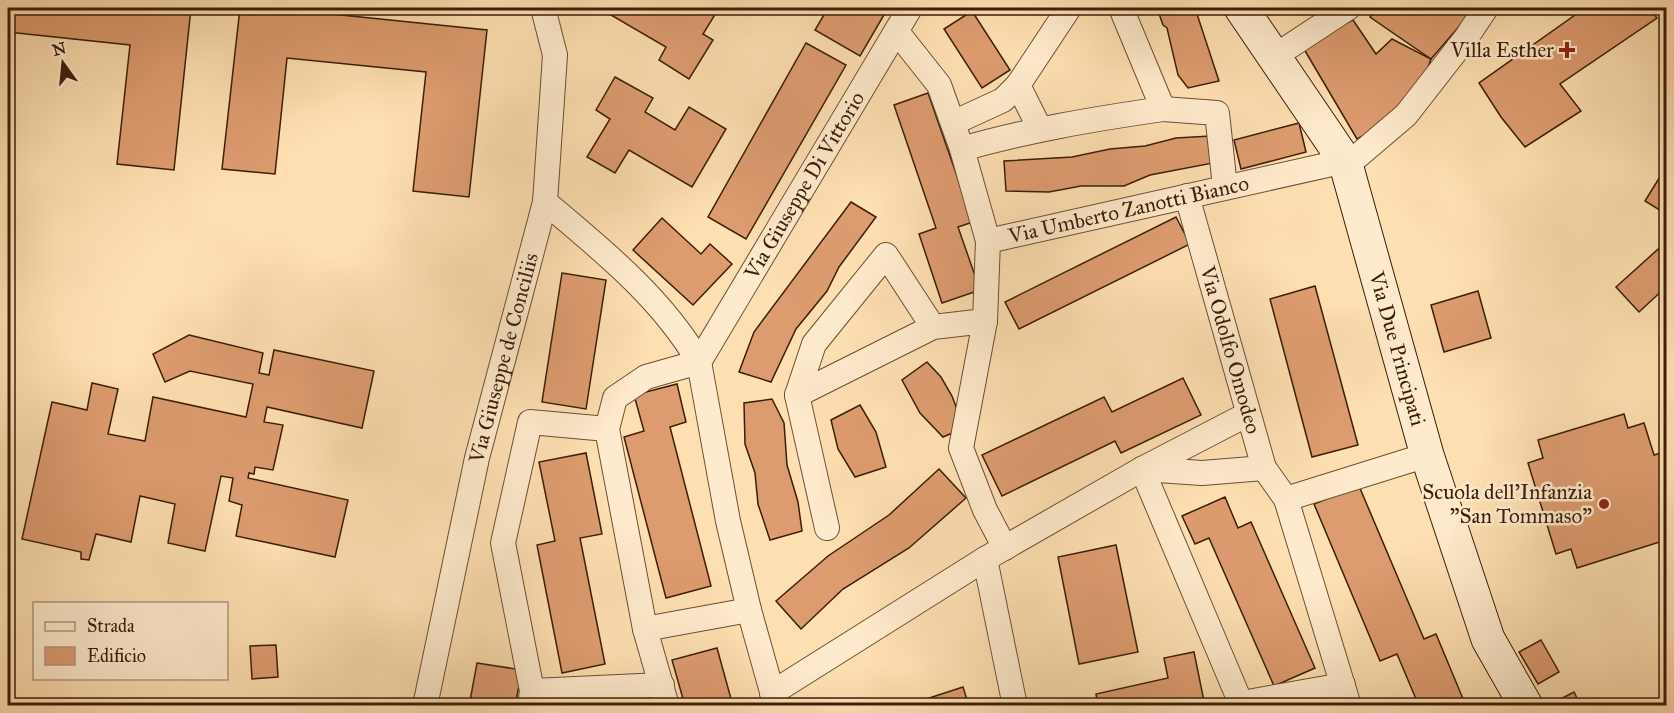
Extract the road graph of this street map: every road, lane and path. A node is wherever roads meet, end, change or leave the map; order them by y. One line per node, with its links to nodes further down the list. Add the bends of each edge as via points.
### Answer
1 (543, 8): 18 (street, Via Giuseppe de Conciliis, via 555,56)
2 (910, 8): 8 (street, Via Giuseppe Di Vittorio)
3 (1069, 8): 10 (street)
4 (1121, 8): 11 (street)
5 (1241, 8): 9 (street, Via Due Principati)
6 (1348, 8): 9 (street)
7 (1486, 8): 15 (street, via 1406,115)
8 (897, 32): 12 (street, via 939,85); 22 (street, Via Giuseppe Di Vittorio)
9 (1275, 56): 15 (street, Via Due Principati)
10 (1018, 85): 12 (street, via 1003,100); 13 (street)
11 (1163, 109): 13 (street); 16 (street, via 1217,113)
12 (952, 123): 14 (street)
13 (1040, 129): 14 (street)
14 (962, 149): 19 (street)
15 (1346, 163): 16 (street, Via Umberto Zanotti Bianco); 26 (street, Via Due Principati)
16 (1226, 187): 17 (street, Via Umberto Zanotti Bianco)
17 (1187, 196): 19 (street, Via Umberto Zanotti Bianco); 24 (street, Via Odolfo Omodeo)
18 (545, 202): 22 (street, via 648,295); 39 (street, Via Giuseppe de Conciliis, via 477,458)
19 (988, 241): 20 (street, Via Umberto Zanotti Bianco)
20 (985, 321): 21 (street); 31 (street, Via Umberto Zanotti Bianco, via 961,448 985,510)
21 (933, 327): 23 (street); 23 (street, via 886,255 814,344)
22 (699, 362): 25 (street, via 646,377 615,398); 32 (street)
23 (797, 395): 30 (street)
24 (1248, 414): 27 (street, Via Odolfo Omodeo); 28 (street)
25 (607, 429): 33 (street); 36 (street, via 530,422 503,543)
26 (1427, 455): 29 (street); 41 (street, Via Due Principati, via 1488,639)
27 (1264, 468): 28 (street, via 1202,473); 29 (street, Via Odolfo Omodeo)
28 (1142, 469): 31 (street); 38 (street)
29 (1286, 499): 35 (street, Via Odolfo Omodeo)
30 (827, 528)
31 (995, 554): 37 (street); 40 (street, Via Umberto Zanotti Bianco)
32 (749, 610): 33 (street); 37 (street)
33 (645, 629): 34 (street)
34 (664, 695): 36 (street)
35 (1346, 695): 38 (street)
36 (531, 698)
37 (774, 699)
38 (1242, 704)
39 (425, 705)
40 (1015, 705)
41 (1526, 705)

